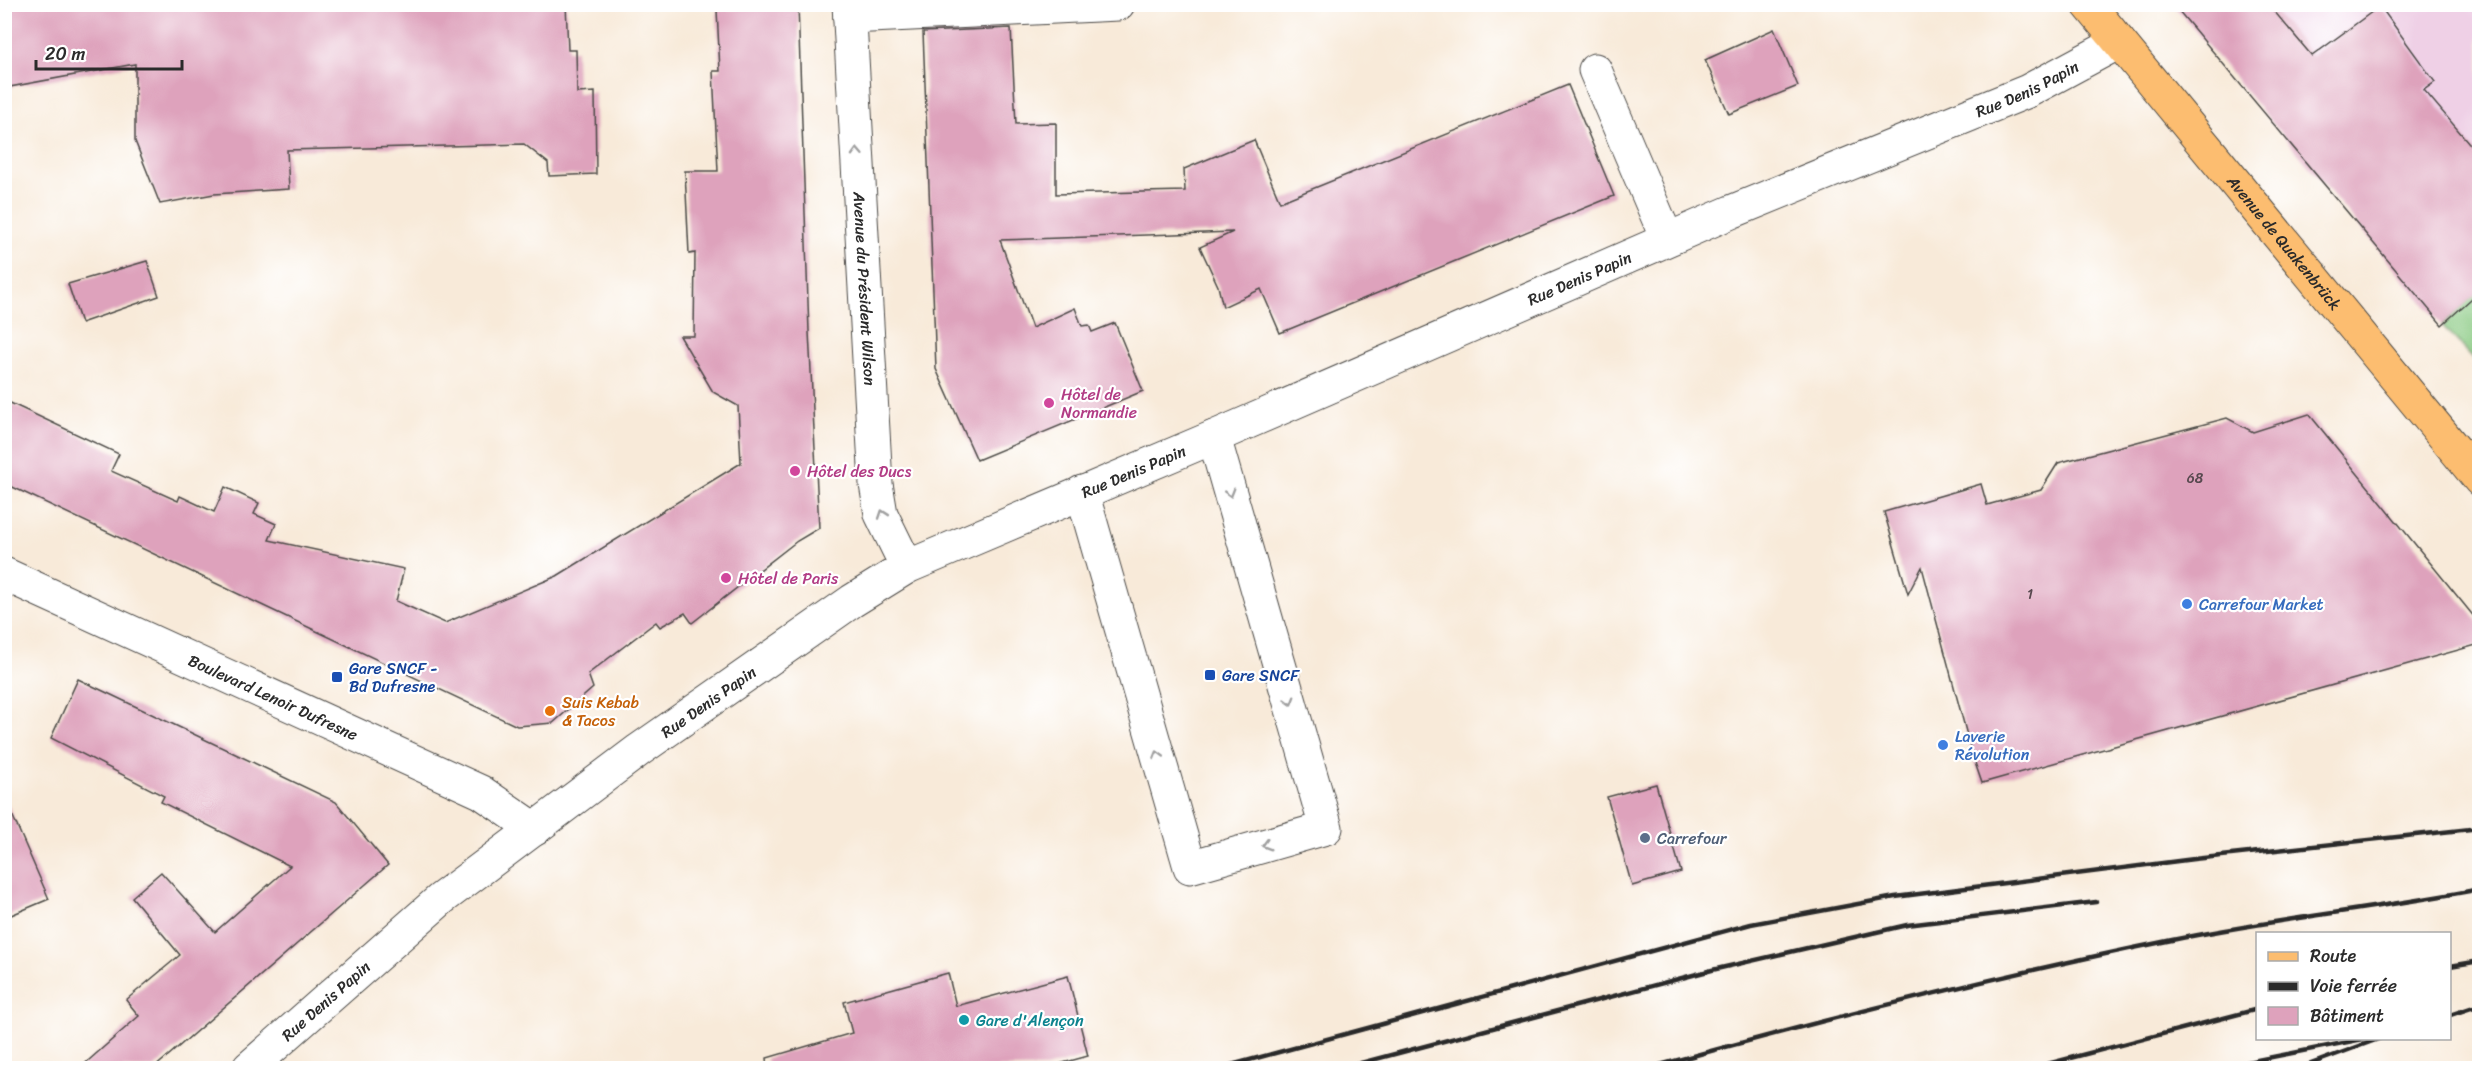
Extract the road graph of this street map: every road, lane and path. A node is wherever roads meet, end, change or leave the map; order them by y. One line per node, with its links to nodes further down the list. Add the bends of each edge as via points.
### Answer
1 (1118, 4): 3 (street)
2 (2088, 4): 4 (main road, Avenue de Quakenbrück)
3 (849, 11): 10 (street, Avenue du Président Wilson, one-way to 3, via 881,514 876,484)
4 (2119, 42): 6 (street, Rue Denis Papin, via 2028,91); 8 (main road, Avenue de Quakenbrück)
5 (1595, 70): 6 (street)
6 (1667, 239): 7 (street, Rue Denis Papin)
7 (1214, 437): 9 (street, Rue Denis Papin); 9 (street, one-way to 9, via 1326,828 1190,867)
8 (2480, 480)
9 (1082, 492): 10 (street, Rue Denis Papin)
10 (907, 567): 12 (street, Rue Denis Papin, via 639,750)
11 (4, 574): 12 (street, Boulevard Lenoir Dufresne, via 481,792)
12 (535, 829): 13 (street, Rue Denis Papin, via 441,899)
13 (249, 1068)

